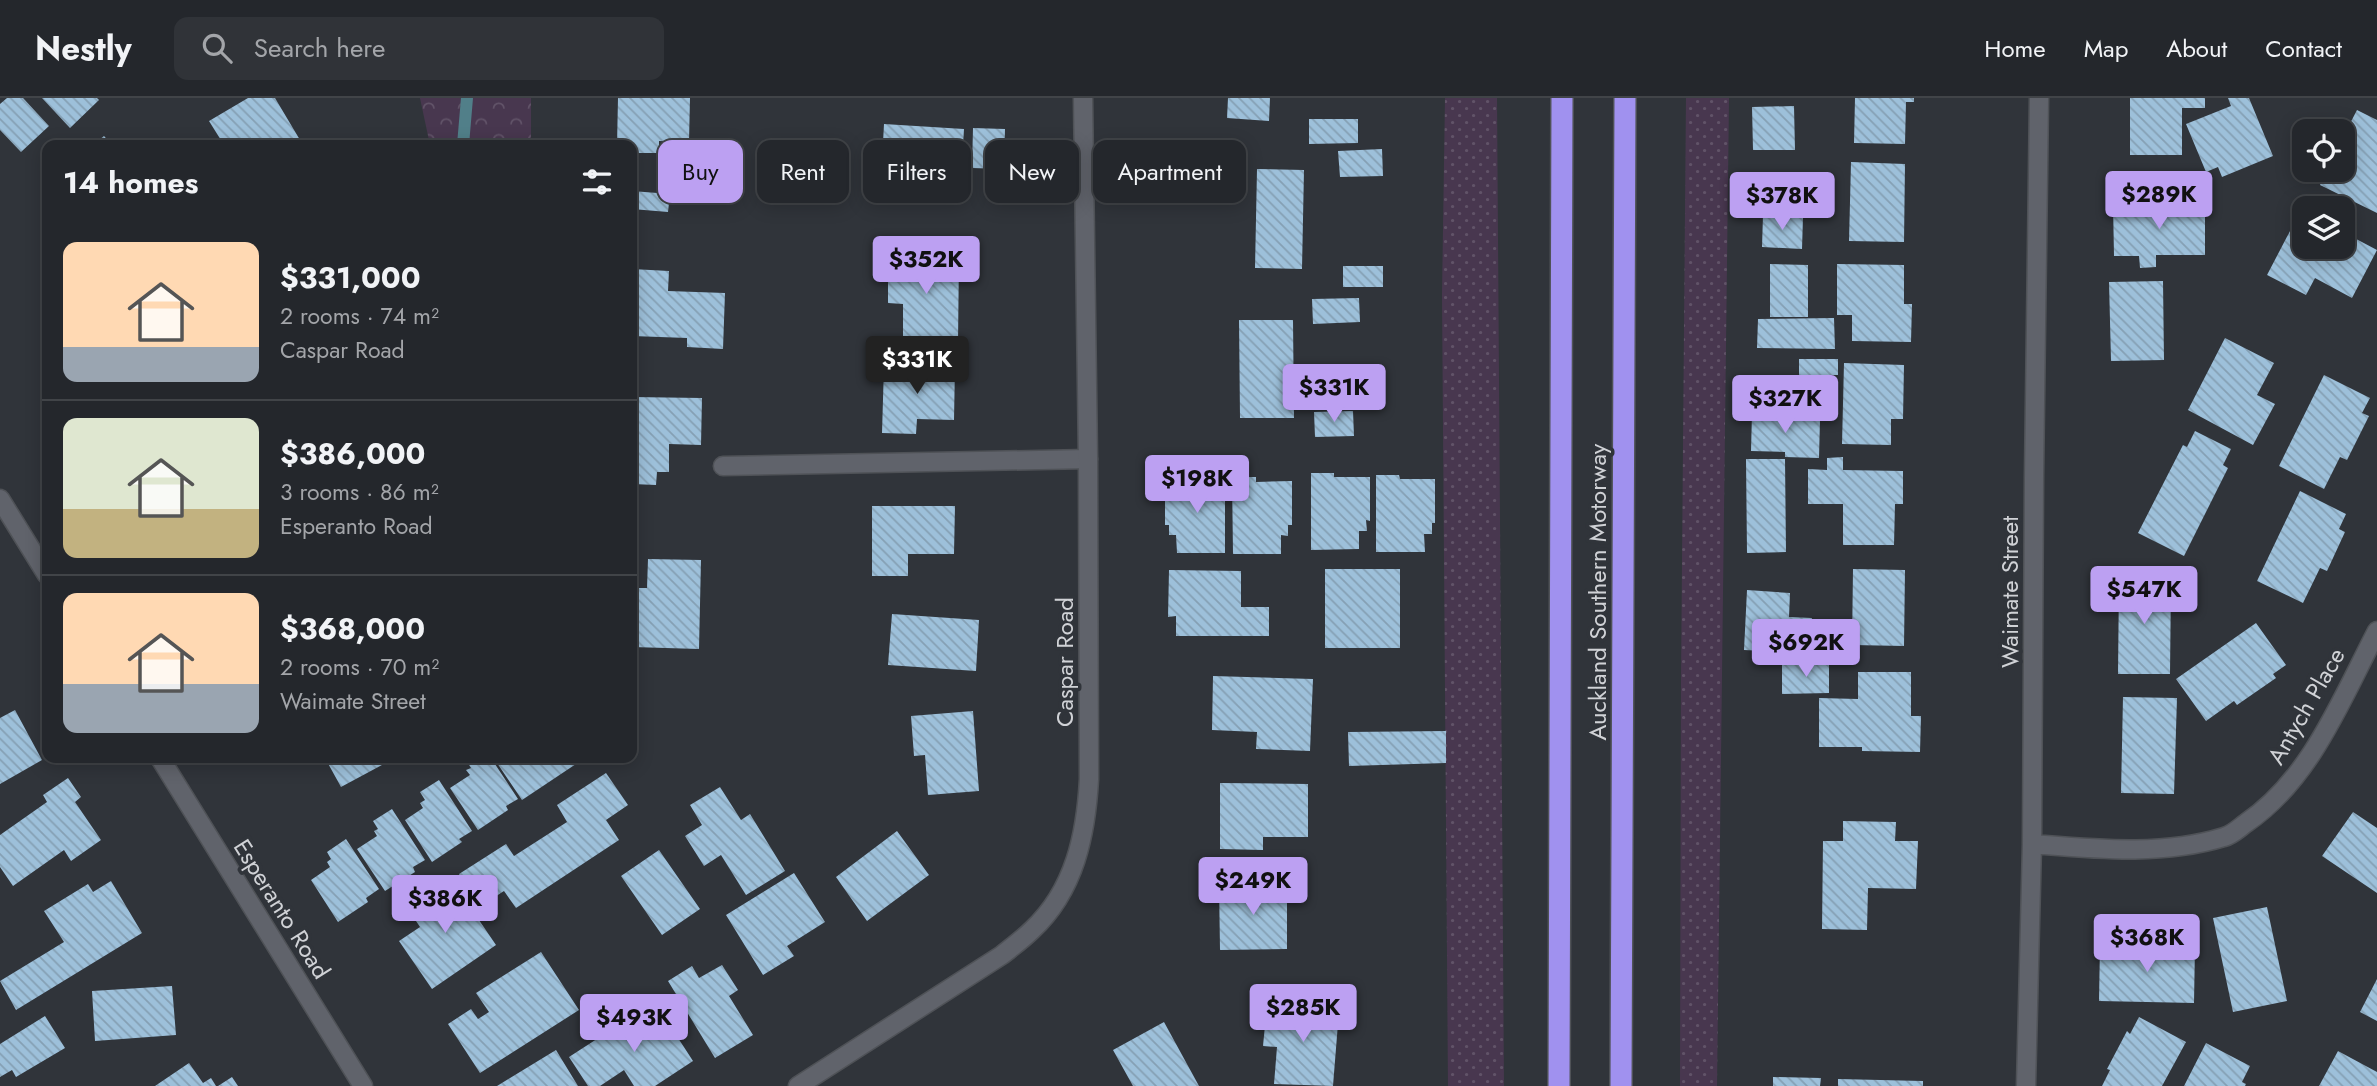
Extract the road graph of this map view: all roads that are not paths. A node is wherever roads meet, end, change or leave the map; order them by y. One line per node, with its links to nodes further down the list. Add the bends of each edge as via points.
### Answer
1 (1083, 98): 5 (street, Caspar Road)
2 (1562, 98): 14 (highway, Auckland Southern Motorway)
3 (1625, 98): 15 (highway, Auckland Southern Motorway)
4 (2039, 98): 11 (street, Waimate Street)
5 (1088, 459): 6 (street); 13 (street, Caspar Road, via 1089,779 1087,817 1068,879 1034,929 1002,955)
6 (723, 466)
7 (0, 499): 8 (street)
8 (42, 567)
9 (2377, 631): 11 (street, Antych Place, via 2323,734 2292,781 2263,812 2226,837 2176,847 2114,850)
10 (163, 763): 12 (street, Esperanto Road)
11 (2032, 844): 16 (street, Waimate Street)
12 (363, 1086)
13 (798, 1086)
14 (1559, 1086)
15 (1621, 1086)
16 (2026, 1086)

